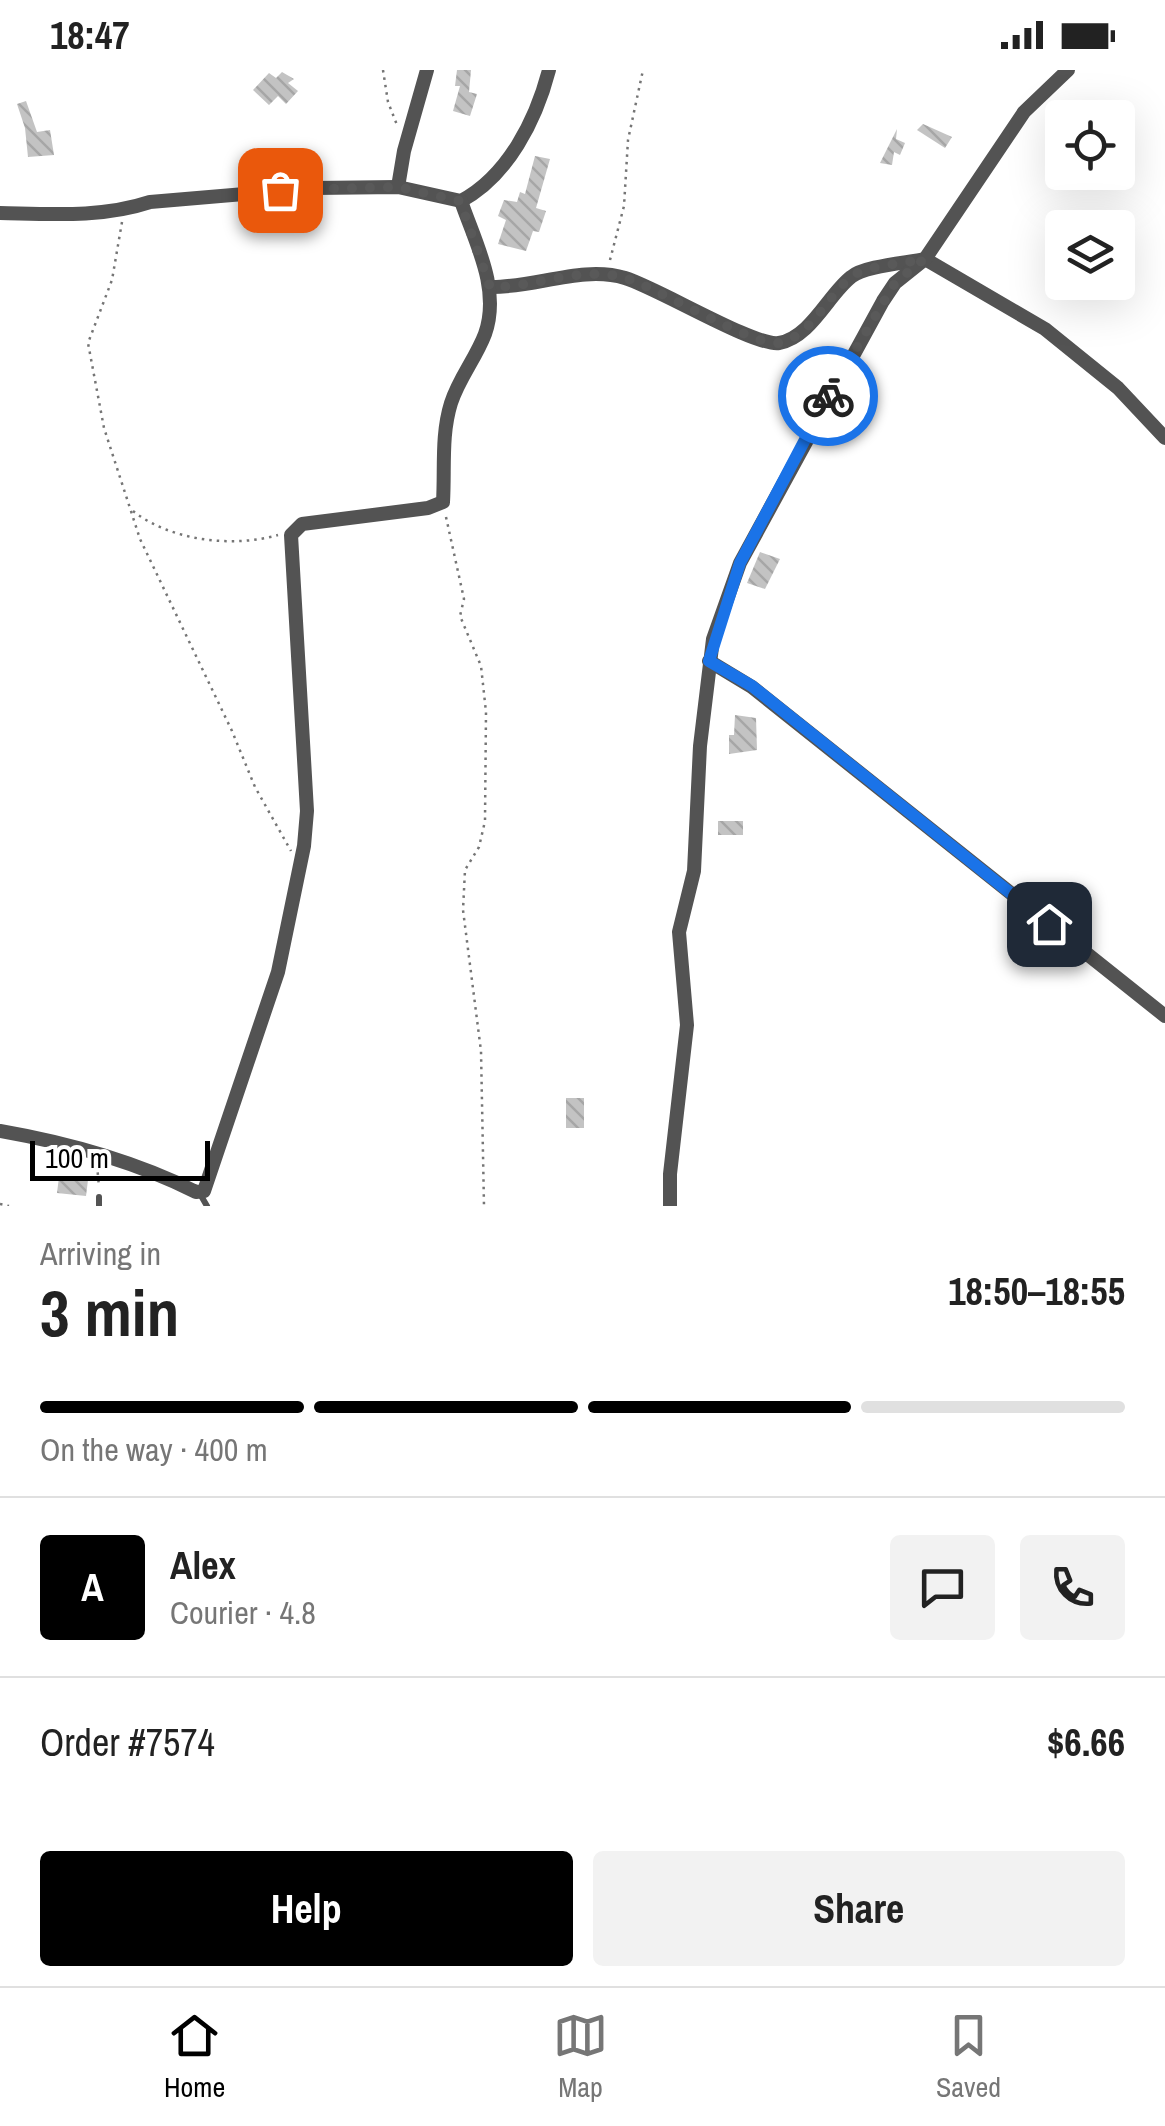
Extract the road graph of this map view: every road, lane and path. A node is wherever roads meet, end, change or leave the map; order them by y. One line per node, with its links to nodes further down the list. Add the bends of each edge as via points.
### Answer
1 (384, 70): 6 (path)
2 (427, 70): 6 (street)
3 (549, 70): 8 (street, via 534,116 501,170)
4 (643, 70): 12 (path)
5 (1068, 70): 11 (street, via 1024,112)
6 (404, 151): 7 (street)
7 (398, 187): 8 (street); 9 (street, via 212,195)
8 (460, 201): 13 (street)
9 (124, 210): 10 (street); 16 (path, via 112,280 88,344 104,428)
10 (0, 212)
11 (924, 259): 12 (street, via 852,276 791,339 772,344); 14 (street, via 1076,352); 18 (street, via 895,283 829,394 740,563)
12 (608, 274): 13 (street)
13 (490, 287): 15 (street, via 485,334 450,404)
14 (1165, 438)
15 (443, 502): 17 (street); 27 (path, via 464,599 460,616 481,666 486,712 485,821 465,870 463,910 481,1050)
16 (132, 510): 17 (path, via 173,530 244,543); 19 (path, via 254,787)
17 (293, 530): 19 (street, via 306,811)
18 (709, 661): 20 (street, via 752,686); 28 (street, via 694,872 678,932 687,1025)
19 (300, 865): 23 (street, via 278,972)
20 (1165, 1016)
21 (0, 1131): 22 (street)
22 (90, 1150): 23 (street); 24 (path)
23 (203, 1199)
24 (99, 1202)
25 (0, 1204): 26 (path)
26 (9, 1206)
27 (484, 1206)
28 (670, 1206)

